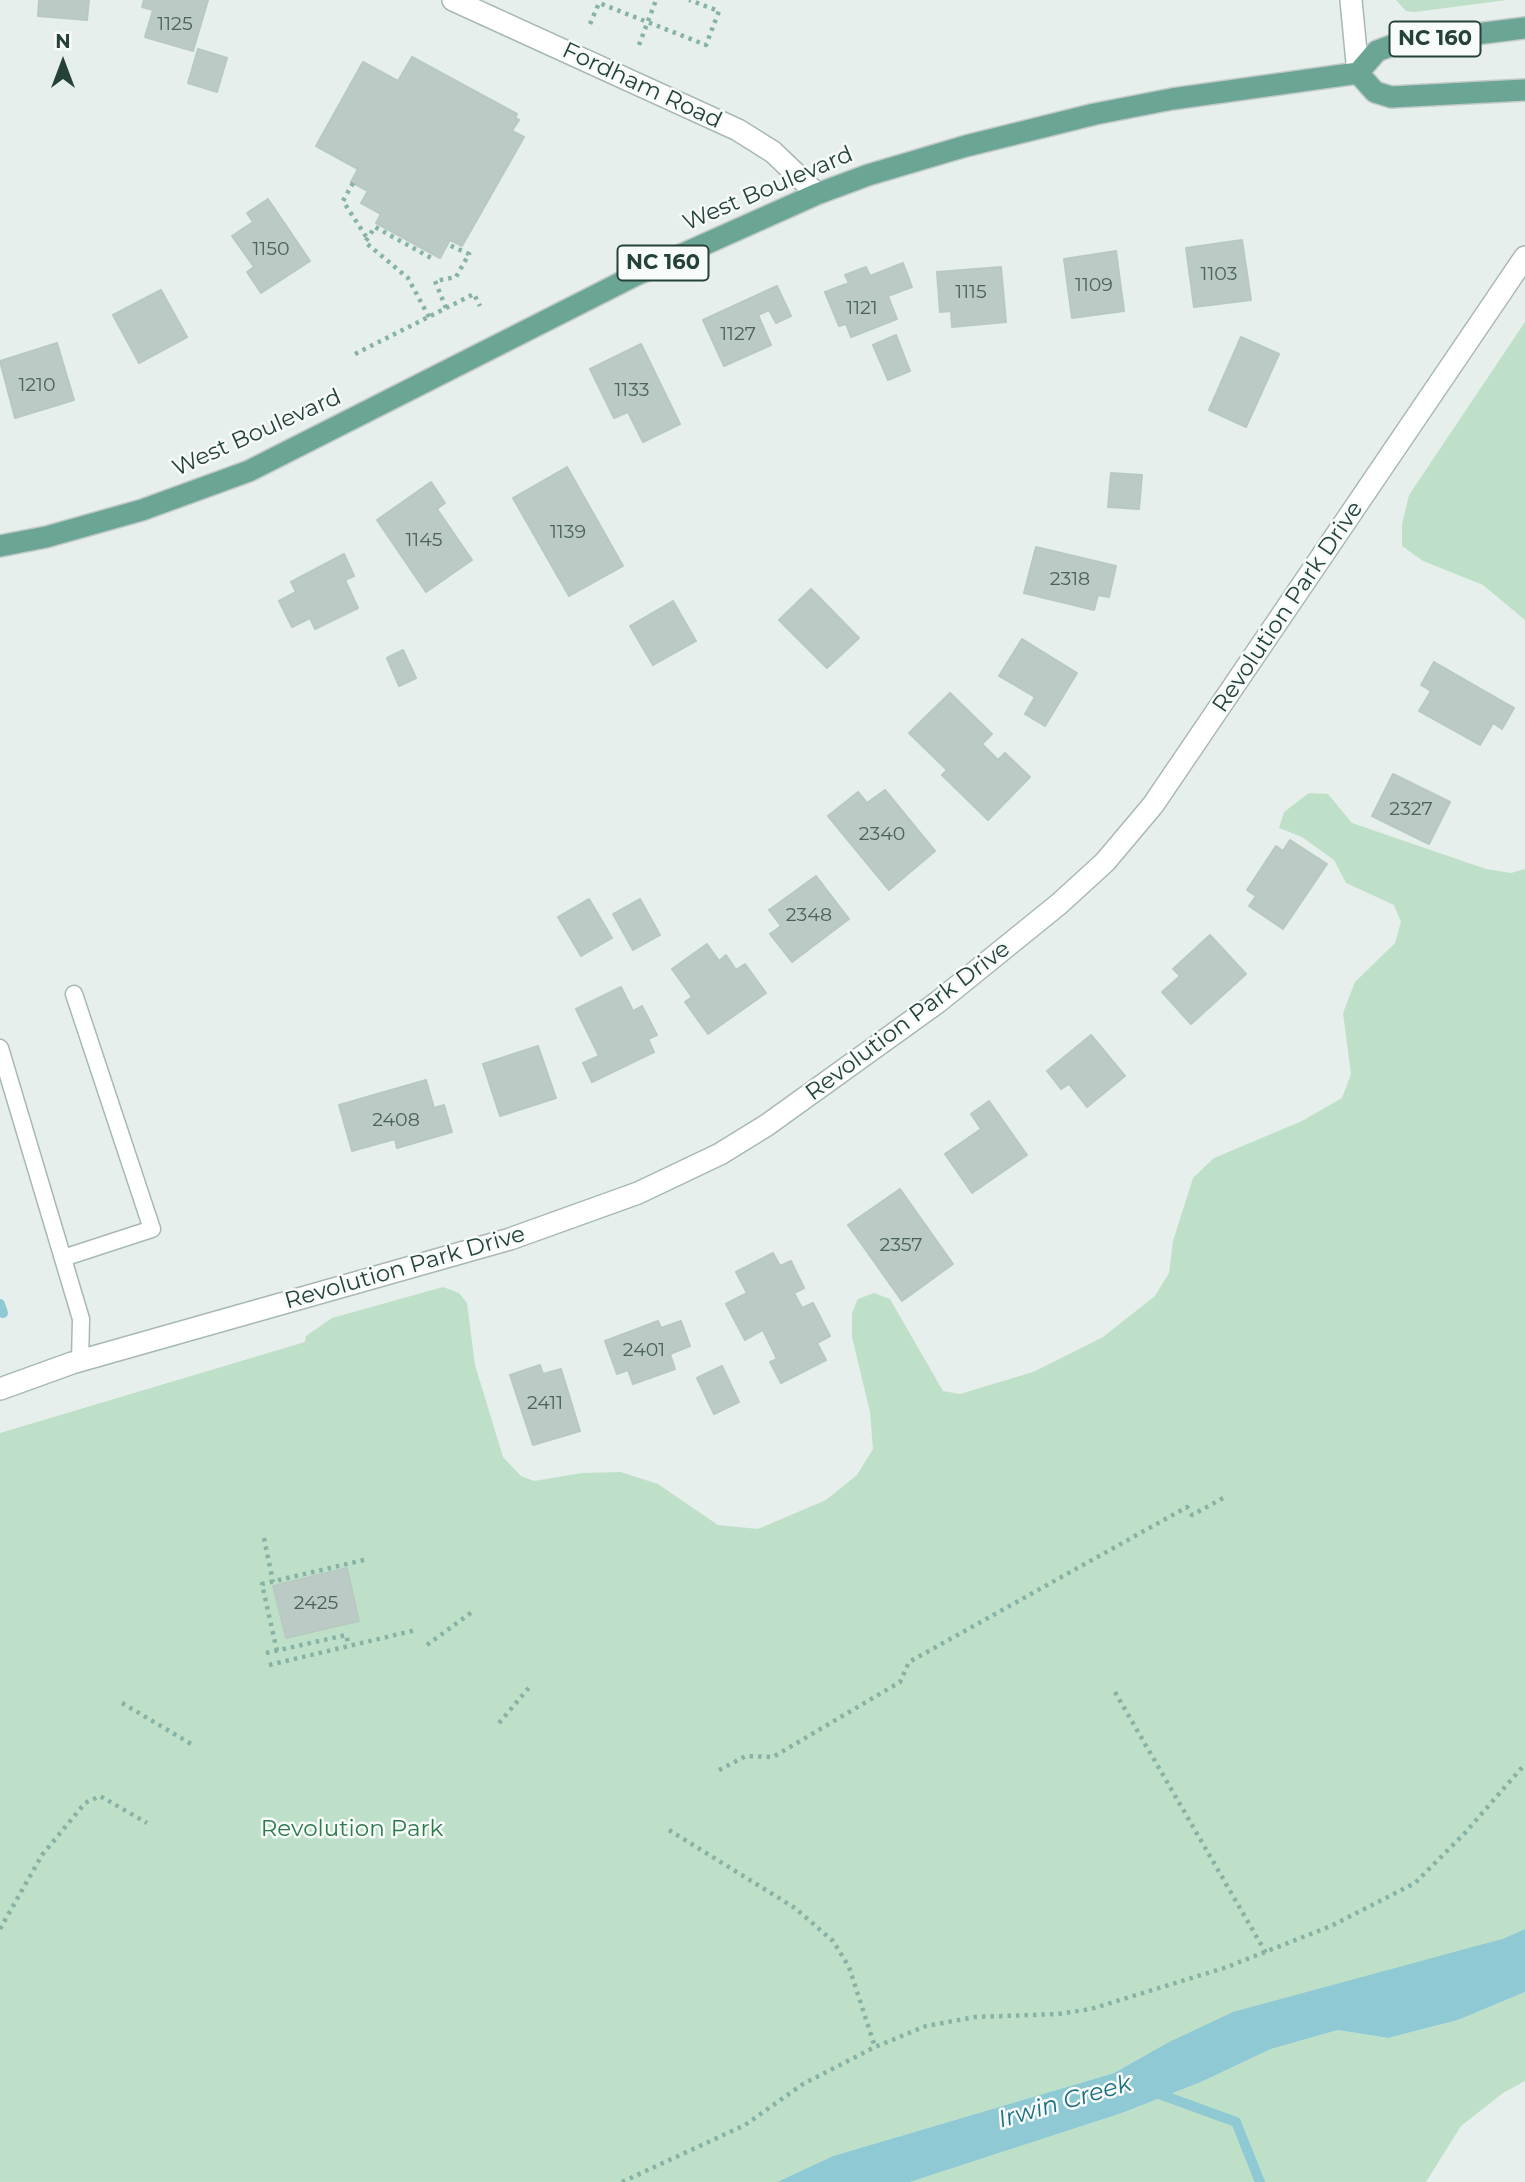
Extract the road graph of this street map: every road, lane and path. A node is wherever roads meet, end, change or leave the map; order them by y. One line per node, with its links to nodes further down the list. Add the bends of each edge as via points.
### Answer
1 (453, 0): 12 (street, Fordham Road, via 738,130 773,152)
2 (656, 0): 5 (path)
3 (689, 0): 5 (path, via 719,11 706,44)
4 (1351, 0): 9 (street)
5 (647, 22): 6 (path, via 599,3); 8 (path)
6 (590, 24)
7 (1525, 28): 9 (main road, NC 160, via 1385,46)
8 (639, 44)
9 (1358, 74): 10 (main road, via 1375,92 1391,97); 12 (main road, West Boulevard / NC 160, via 1096,114 912,161)
10 (1525, 90)
11 (353, 183): 13 (path, via 343,201)
12 (817, 194): 21 (main road, West Boulevard / NC 160, via 636,275 249,471 142,510)
13 (367, 238): 16 (path, via 375,227); 19 (path, via 365,242 408,278)
14 (447, 244): 18 (path, via 469,254 456,277 435,281)
15 (1525, 257): 25 (street, Revolution Park Drive, via 1153,805 1096,871 938,1002 767,1125 720,1154 638,1193 510,1239)
16 (433, 258)
17 (480, 306): 18 (path, via 474,294)
18 (446, 308): 19 (path)
19 (429, 317): 20 (path)
20 (355, 354)
21 (0, 546)
22 (74, 994): 24 (lane, via 152,1229)
23 (0, 1048): 24 (lane)
24 (63, 1258): 25 (lane, via 81,1319)
25 (80, 1361): 26 (street, Revolution Park Drive)
26 (0, 1389)
27 (1225, 1497): 44 (path, via 1192,1515 1187,1507 909,1662 900,1682 774,1757 746,1756)
28 (264, 1538): 30 (path)
29 (368, 1559): 30 (path)
30 (273, 1581): 35 (path, via 262,1584)
31 (472, 1612): 33 (path)
32 (416, 1630): 34 (path)
33 (427, 1645)
34 (349, 1646): 35 (path, via 346,1635); 37 (path)
35 (277, 1651): 36 (path)
36 (266, 1653)
37 (269, 1665)
38 (532, 1684): 41 (path)
39 (1115, 1692): 48 (path)
40 (122, 1703): 42 (path)
41 (499, 1723)
42 (193, 1745)
43 (1525, 1764): 48 (path, via 1416,1883)
44 (719, 1770)
45 (147, 1823): 47 (path, via 100,1796 85,1803 42,1855)
46 (668, 1830): 49 (path, via 795,1908 833,1941 849,1967)
47 (0, 1929)
48 (1266, 1953): 49 (path, via 1090,2010 953,2020)
49 (875, 2047): 50 (path, via 803,2084 745,2125)
50 (622, 2182)

